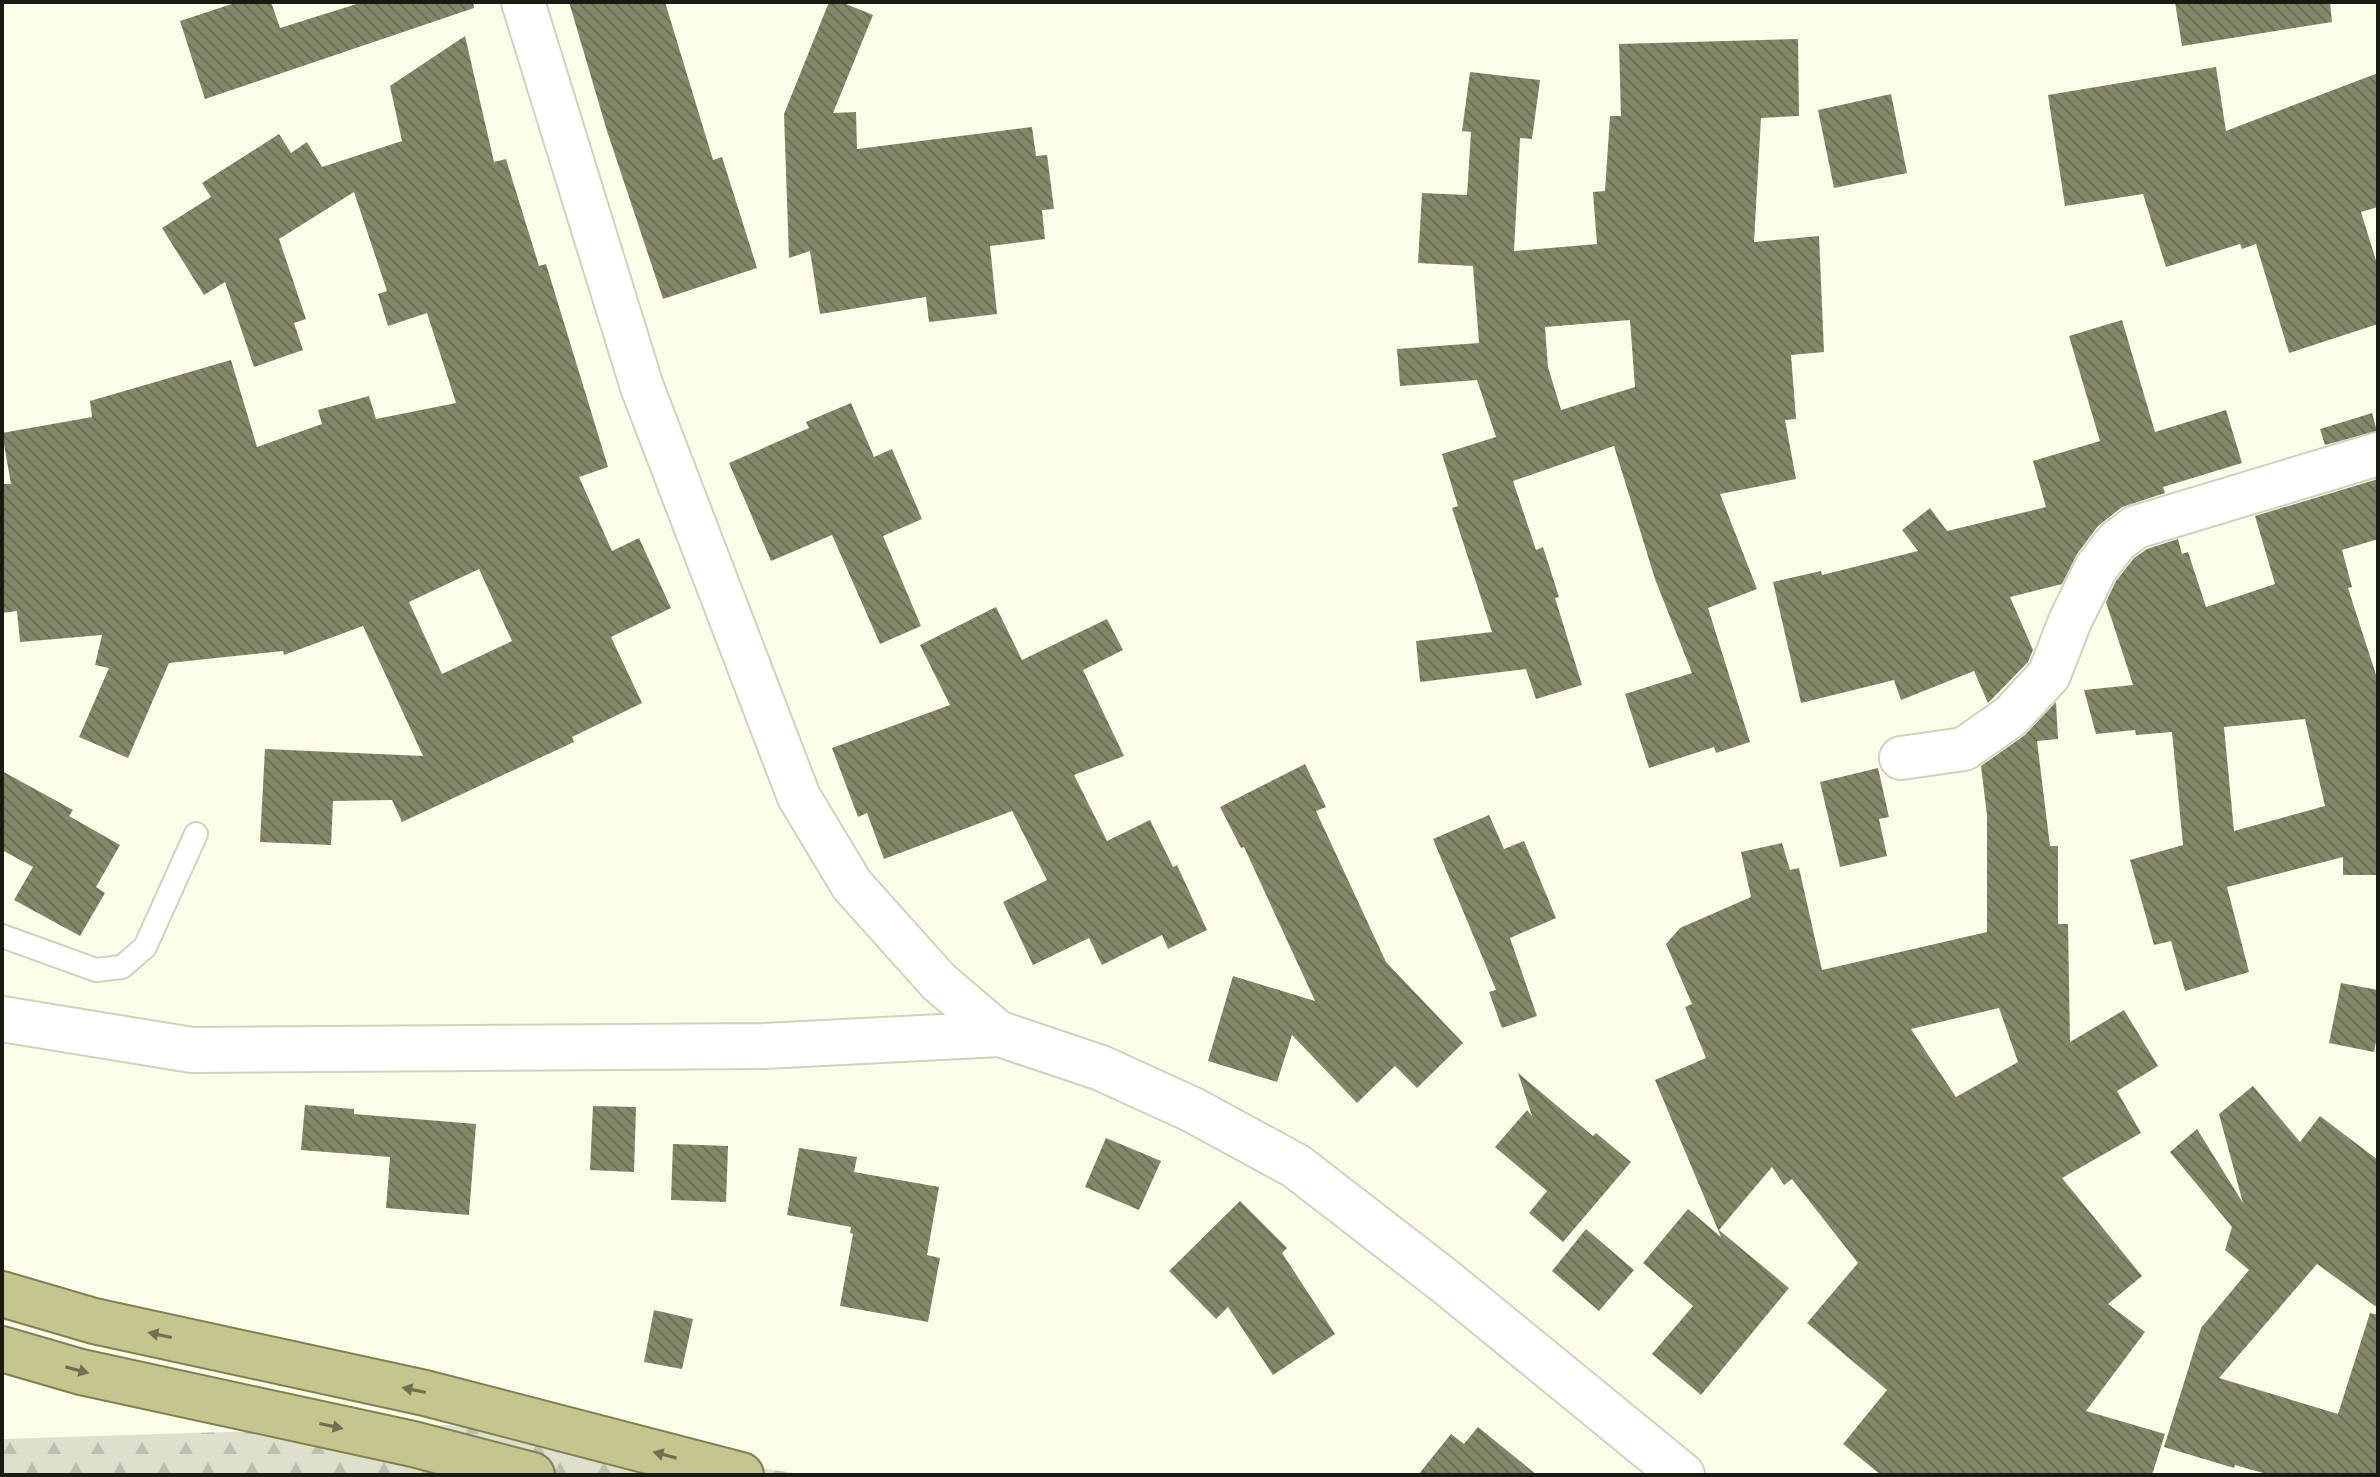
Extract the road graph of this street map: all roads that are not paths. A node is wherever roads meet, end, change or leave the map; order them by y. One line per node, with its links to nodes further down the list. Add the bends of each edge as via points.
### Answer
1 (523, 2): 7 (street, via 642,387 799,797 852,885 939,982)
2 (2378, 454): 3 (street, via 2136,527 2096,568 2049,675 2011,716 1964,749)
3 (1901, 758)
4 (196, 834): 5 (lane, via 145,947 122,967 96,970)
5 (2, 936)
6 (2, 1019): 7 (street, via 192,1050 764,1046)
7 (1000, 1034): 12 (street, via 1101,1068 1296,1166)
8 (2, 1294): 11 (highway, one-way to 8, via 425,1393 94,1321)
9 (2, 1349): 10 (highway, one-way to 10, via 81,1372)
10 (532, 1475)
11 (741, 1475)
12 (1682, 1475)

